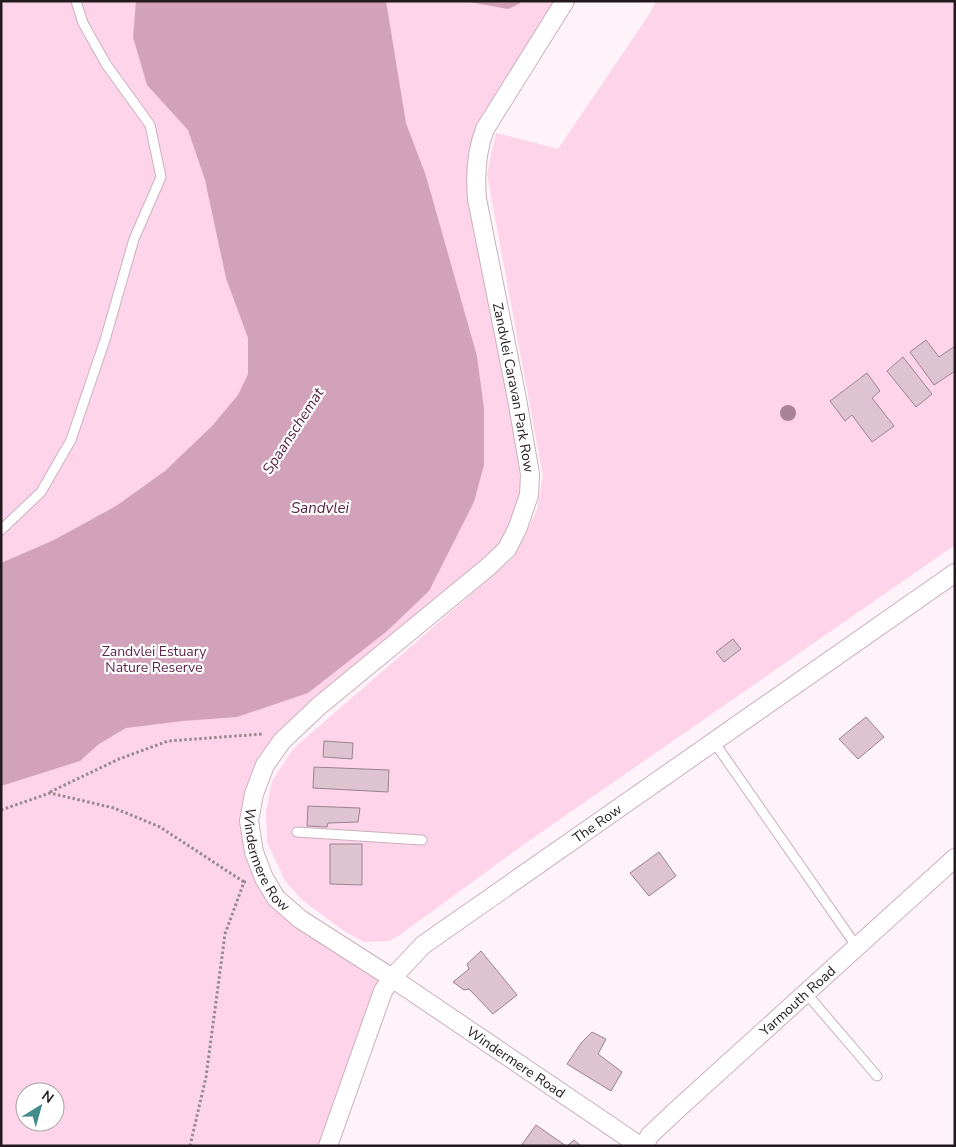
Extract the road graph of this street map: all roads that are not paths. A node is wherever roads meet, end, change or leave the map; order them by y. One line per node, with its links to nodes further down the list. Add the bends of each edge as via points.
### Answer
1 (76, 1): 3 (lane, via 83,23 106,64 150,125 161,177 134,239 105,340 71,440 41,492)
2 (565, 1): 5 (street, Zandvlei Caravan Park Row, via 485,130 476,169 479,207 530,474 525,510 503,553)
3 (1, 530)
4 (955, 573): 6 (street, The Row)
5 (319, 706): 11 (street, Windermere Row, via 282,741 265,765 254,794 249,821 254,852 276,898 300,919)
6 (714, 742): 10 (lane); 11 (street, The Row, via 424,945)
7 (297, 832): 8 (lane)
8 (422, 840)
9 (955, 858): 10 (street, Yarmouth Road)
10 (857, 947): 12 (street, Yarmouth Road)
11 (392, 978): 14 (street, The Row, via 383,991); 15 (street, Windermere Road)
12 (806, 993): 13 (lane); 16 (street, Yarmouth Road, via 650,1135)
13 (877, 1076)
14 (328, 1146)
15 (640, 1146)
16 (644, 1146)

